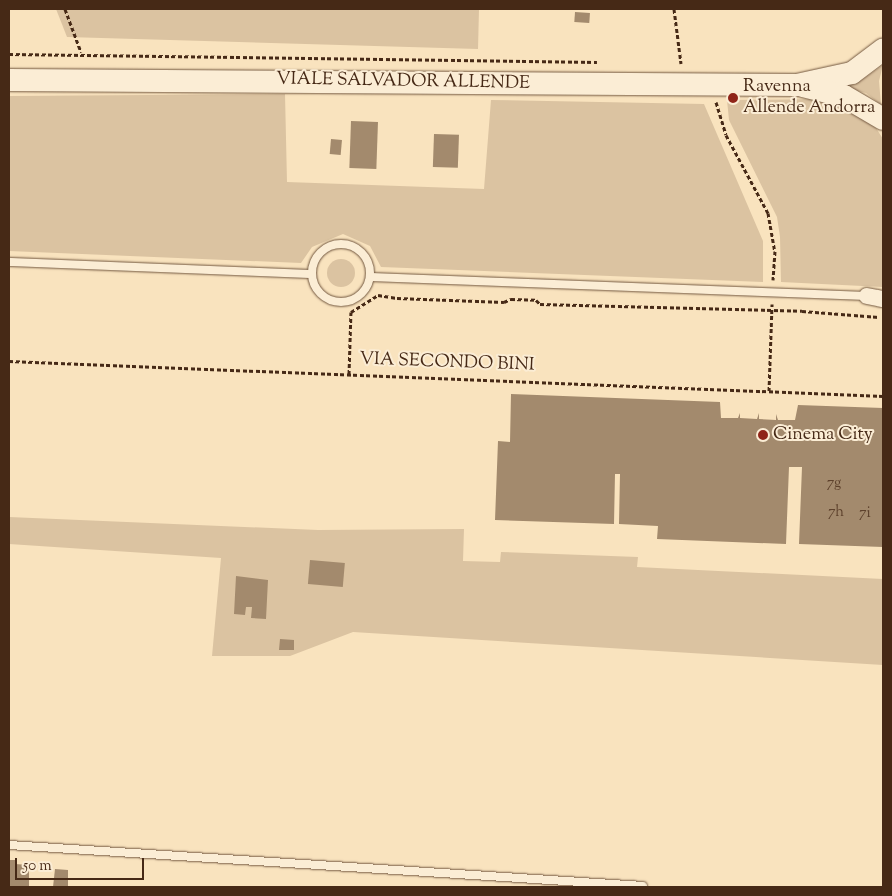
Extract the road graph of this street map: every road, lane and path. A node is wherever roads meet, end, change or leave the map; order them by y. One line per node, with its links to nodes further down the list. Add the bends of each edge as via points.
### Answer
1 (65, 9): 4 (path)
2 (674, 9): 8 (path)
3 (883, 50): 12 (main road, VIALE SALVADOR ALLENDE, via 852,73)
4 (82, 52): 5 (path); 6 (path)
5 (9, 54)
6 (601, 62)
7 (671, 64): 8 (path)
8 (681, 64): 9 (path)
9 (690, 64)
10 (9, 80): 11 (main road, VIALE SALVADOR ALLENDE)
11 (714, 85): 12 (main road, VIALE SALVADOR ALLENDE); 17 (path, via 726,135 768,213 775,251)
12 (797, 85): 13 (main road, VIALE SALVADOR ALLENDE, via 844,96)
13 (883, 119)
14 (9, 262): 15 (lane)
15 (312, 274): 16 (lane, via 318,290 340,303 349,302 364,293); 16 (lane, via 313,264 324,249 343,243 361,250 370,267)
16 (371, 277): 17 (lane)
17 (773, 291): 18 (lane); 19 (path)
18 (878, 296)
19 (772, 312): 20 (path); 22 (path, via 378,295 351,312); 23 (path)
20 (883, 317)
21 (9, 361): 22 (path, VIA SECONDO BINI)
22 (349, 374): 23 (path, VIA SECONDO BINI)
23 (769, 392): 24 (path, VIA SECONDO BINI)
24 (883, 396)
25 (9, 845): 26 (lane)
26 (643, 886)

